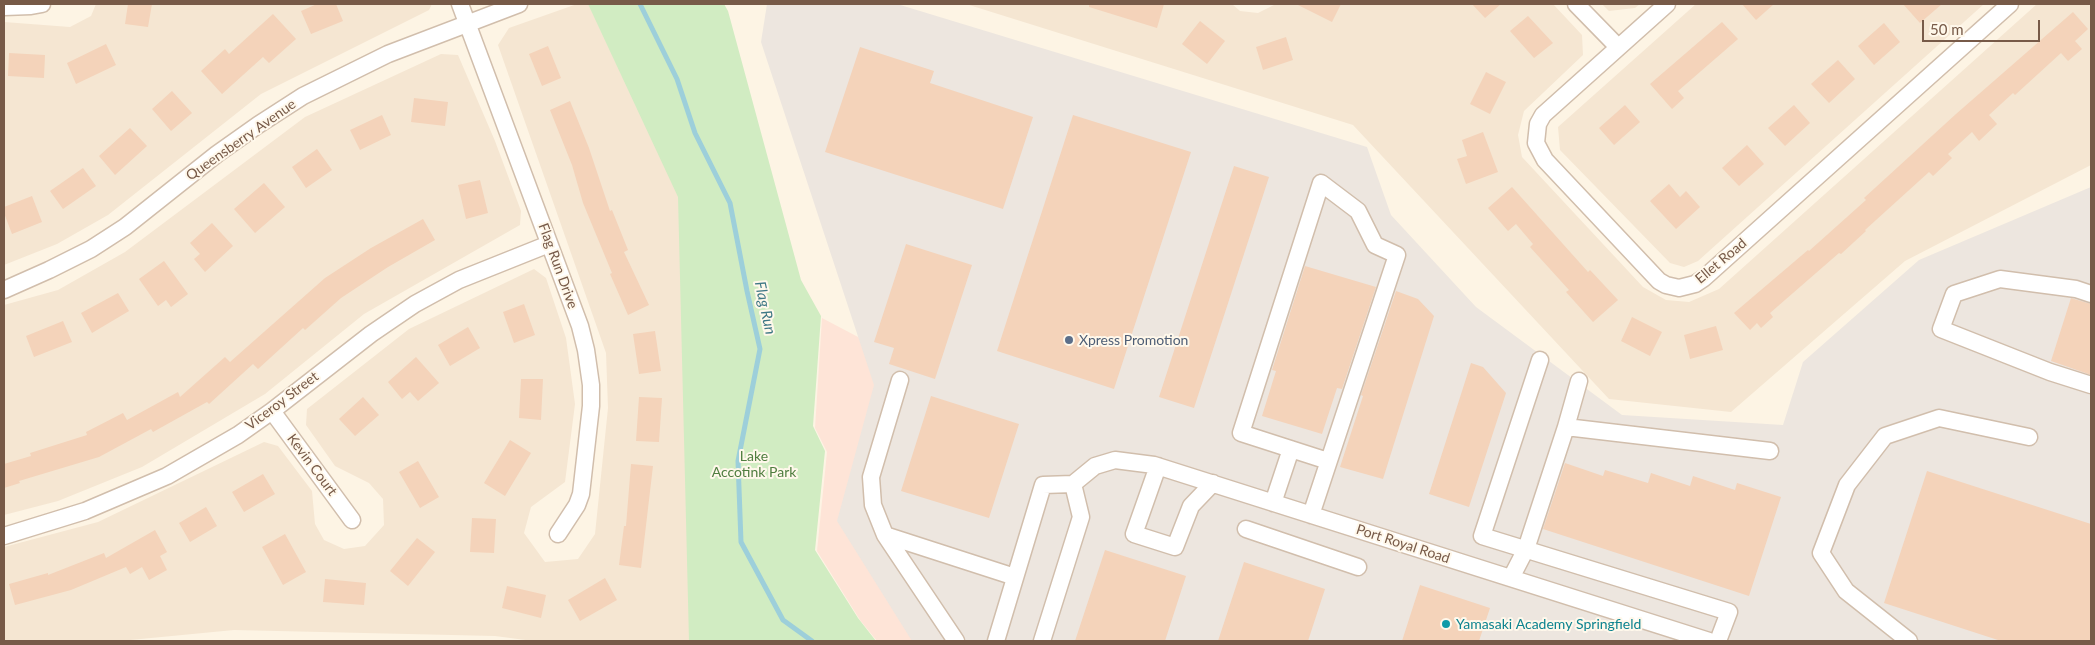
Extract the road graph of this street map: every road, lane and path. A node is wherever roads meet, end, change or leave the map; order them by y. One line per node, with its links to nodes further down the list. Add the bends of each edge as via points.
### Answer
1 (42, 4): 7 (street)
2 (460, 4): 8 (street, Flag Run Drive)
3 (519, 4): 8 (street, Queensberry Avenue)
4 (1576, 4): 9 (street)
5 (1667, 4): 9 (street, Ellet Road)
6 (2010, 4): 9 (street, Ellet Road, via 1704,278 1686,287 1659,281 1545,160 1536,143 1538,124 1543,115)
7 (4, 7)
8 (467, 23): 10 (street, Flag Run Drive); 11 (street, Queensberry Avenue, via 388,54 303,96 217,154 91,249)
9 (1618, 48)
10 (549, 244): 17 (street, Viceroy Street, via 459,280 415,304); 30 (street, Flag Run Drive, via 580,326 591,384 581,494)
11 (4, 290)
12 (2091, 294): 16 (street, via 2000,279 1954,294 1941,329)
13 (1540, 360): 33 (street, via 1482,536)
14 (900, 380): 31 (street, via 870,477 873,505)
15 (1579, 381): 18 (street)
16 (2091, 385)
17 (272, 411): 28 (street, Kevin Court); 32 (street, Viceroy Street, via 167,476 85,512)
18 (1566, 427): 21 (street); 33 (street)
19 (2029, 437): 42 (street, via 1939,418 1886,436 1847,485 1820,553 1846,591)
20 (1291, 449): 22 (street); 22 (street, via 1242,433 1321,183 1358,211 1375,245 1397,255); 26 (street)
21 (1770, 451)
22 (1328, 461): 27 (street)
23 (1158, 466): 24 (street, Port Royal Road); 24 (street, via 1134,534 1174,547 1191,506); 25 (street, Port Royal Road, via 1115,460 1095,466)
24 (1213, 483): 26 (street, Port Royal Road)
25 (1073, 484): 35 (street, via 1043,486); 39 (street, via 1081,516)
26 (1274, 503): 27 (street, Port Royal Road)
27 (1311, 514): 36 (street, Port Royal Road)
28 (352, 520)
29 (1246, 529): 34 (street)
30 (558, 534)
31 (885, 535): 35 (street); 37 (street)
32 (4, 536)
33 (1526, 550): 36 (street); 41 (street, via 1729,612)
34 (1358, 567)
35 (1015, 577): 38 (street)
36 (1511, 578): 40 (street, Port Royal Road)
37 (956, 641)
38 (996, 641)
39 (1042, 641)
40 (1709, 641)
41 (1718, 641)
42 (1909, 641)

